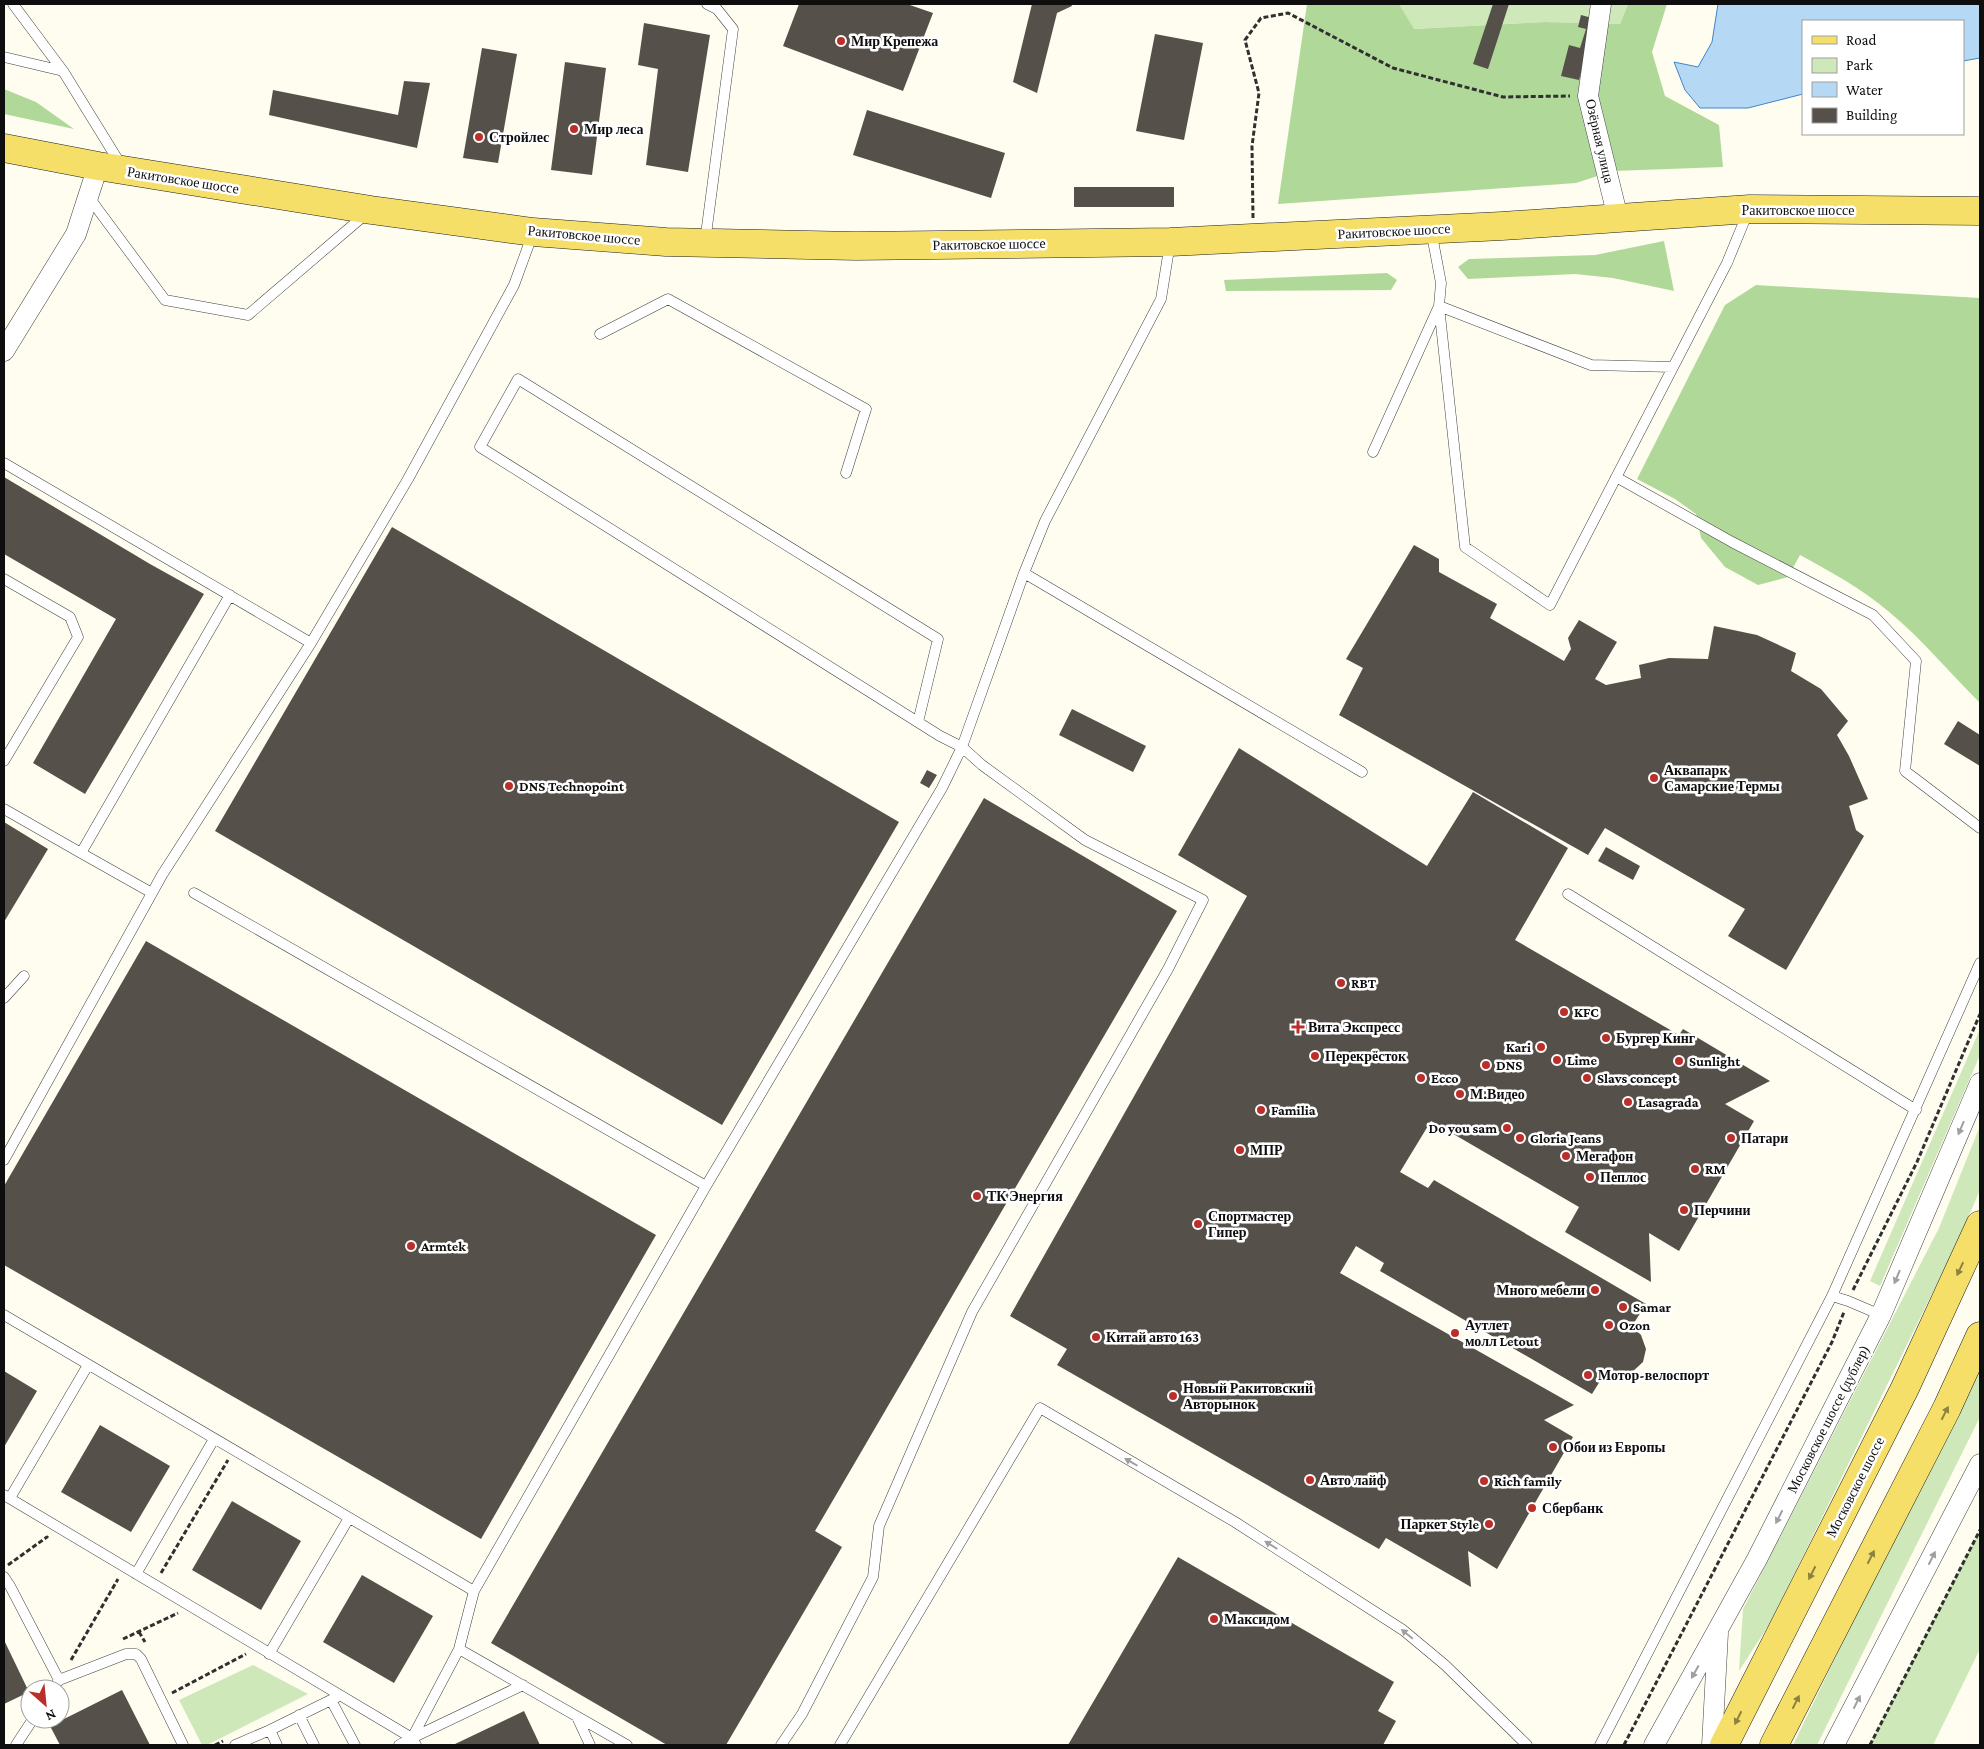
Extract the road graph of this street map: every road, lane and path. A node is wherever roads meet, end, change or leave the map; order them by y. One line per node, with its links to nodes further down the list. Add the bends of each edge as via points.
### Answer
1 (12, 4): 5 (lane)
2 (707, 4): 18 (lane, via 716,8 732,29)
3 (1601, 4): 6 (street, Озёрная улица)
4 (4, 56): 5 (lane)
5 (63, 71): 8 (lane)
6 (1588, 96): 13 (street, Озёрная улица); 16 (path, via 1503,97 1393,68 1288,13 1261,18 1245,40 1259,93 1252,146)
7 (4, 148): 8 (main road, Ракитовское шоссе)
8 (111, 168): 9 (street); 11 (main road, Ракитовское шоссе)
9 (88, 195): 11 (lane, via 165,300 248,315); 21 (street, via 76,234)
10 (1750, 209): 12 (main road, Ракитовское шоссе); 13 (main road, Ракитовское шоссе); 22 (lane)
11 (371, 210): 15 (main road, Ракитовское шоссе)
12 (1980, 211)
13 (1618, 218): 14 (main road, Ракитовское шоссе)
14 (1430, 228): 16 (main road, Ракитовское шоссе); 19 (lane, via 1441,283)
15 (534, 232): 18 (main road, Ракитовское шоссе); 30 (lane, via 514,286 408,479)
16 (1254, 238): 17 (main road, Ракитовское шоссе)
17 (1170, 242): 18 (main road, Ракитовское шоссе, via 856,246); 27 (lane, via 1161,299 1045,521)
18 (705, 243)
19 (1439, 306): 22 (lane, via 1590,365); 23 (lane); 26 (lane, via 1465,547 1550,605)
20 (600, 334): 25 (lane, via 668,299 866,409)
21 (4, 351)
22 (1673, 367): 26 (lane)
23 (1373, 452)
24 (4, 463): 29 (lane)
25 (846, 473)
26 (1616, 477): 36 (lane, via 1873,615 1916,661 1905,771)
27 (1024, 573): 32 (lane); 34 (lane)
28 (4, 579): 33 (lane, via 70,617 78,636)
29 (230, 595): 30 (lane); 37 (lane)
30 (311, 643): 38 (lane)
31 (918, 722): 31 (lane, via 480,447 518,379 938,639); 32 (lane)
32 (962, 747): 48 (lane, via 942,788); 95 (lane, via 1085,840 1203,900 1168,969 972,1312 879,1526 873,1576 802,1714)
33 (4, 761)
34 (1362, 772)
35 (4, 809): 37 (lane)
36 (1980, 828)
37 (81, 853): 38 (lane)
38 (152, 893): 47 (lane)
39 (194, 893): 48 (lane)
40 (1568, 894): 46 (lane)
41 (1980, 964): 46 (lane)
42 (24, 976): 43 (lane)
43 (4, 998)
44 (1980, 1014): 51 (path, via 1917,1162)
45 (1980, 1083): 53 (street, Московское шоссе (дублер), one-way to 53)
46 (1916, 1110): 50 (lane)
47 (4, 1160)
48 (706, 1186): 68 (lane)
49 (1980, 1225): 102 (main road, Московское шоссе, one-way to 102, via 1904,1388)
50 (1832, 1296): 51 (lane); 98 (lane)
51 (1848, 1301): 53 (lane); 99 (path, via 1832,1342)
52 (4, 1315): 55 (lane)
53 (1881, 1315): 70 (street, Московское шоссе (дублер), one-way to 70)
54 (1980, 1336): 103 (main road, one-way to 54, via 1947,1408)
55 (88, 1365): 56 (lane); 59 (lane)
56 (214, 1439): 57 (lane); 64 (lane)
57 (233, 1451): 60 (lane); 67 (path)
58 (1980, 1464): 104 (street, one-way to 58)
59 (7, 1496): 64 (lane)
60 (349, 1518): 68 (lane); 74 (lane)
61 (1980, 1530): 105 (path)
62 (12, 1562): 63 (path)
63 (17, 1570)
64 (136, 1574): 67 (lane)
65 (4, 1577): 76 (lane)
66 (118, 1578): 75 (path, via 67,1666)
67 (154, 1585): 74 (lane)
68 (474, 1591): 72 (lane)
69 (179, 1613): 71 (path)
70 (1718, 1629): 100 (street, Московское шоссе (дублер), one-way to 100); 101 (street)
71 (115, 1643)
72 (459, 1649): 78 (lane); 85 (lane)
73 (249, 1653): 79 (path)
74 (269, 1654): 80 (lane)
75 (75, 1662)
76 (53, 1679)
77 (70, 1679): 87 (lane, via 126,1654 136,1654)
78 (523, 1685): 82 (lane); 85 (lane)
79 (170, 1694)
80 (335, 1698): 81 (lane); 85 (lane); 91 (lane)
81 (299, 1715): 84 (lane); 90 (lane)
82 (577, 1717): 93 (lane); 94 (lane)
83 (26, 1729): 86 (lane)
84 (270, 1730): 88 (lane); 89 (lane)
85 (414, 1742): 92 (lane)
86 (16, 1745)
87 (183, 1745)
88 (235, 1745)
89 (277, 1745)
90 (314, 1745)
91 (355, 1745)
92 (399, 1745)
93 (590, 1745)
94 (628, 1745)
95 (781, 1745)
96 (840, 1745): 97 (lane, one-way to 96, via 1403,1630 1235,1522 1040,1408)
97 (1527, 1745)
98 (1600, 1745)
99 (1624, 1745)
100 (1654, 1745)
101 (1712, 1745)
102 (1724, 1745)
103 (1774, 1745)
104 (1834, 1745)
105 (1870, 1745)

